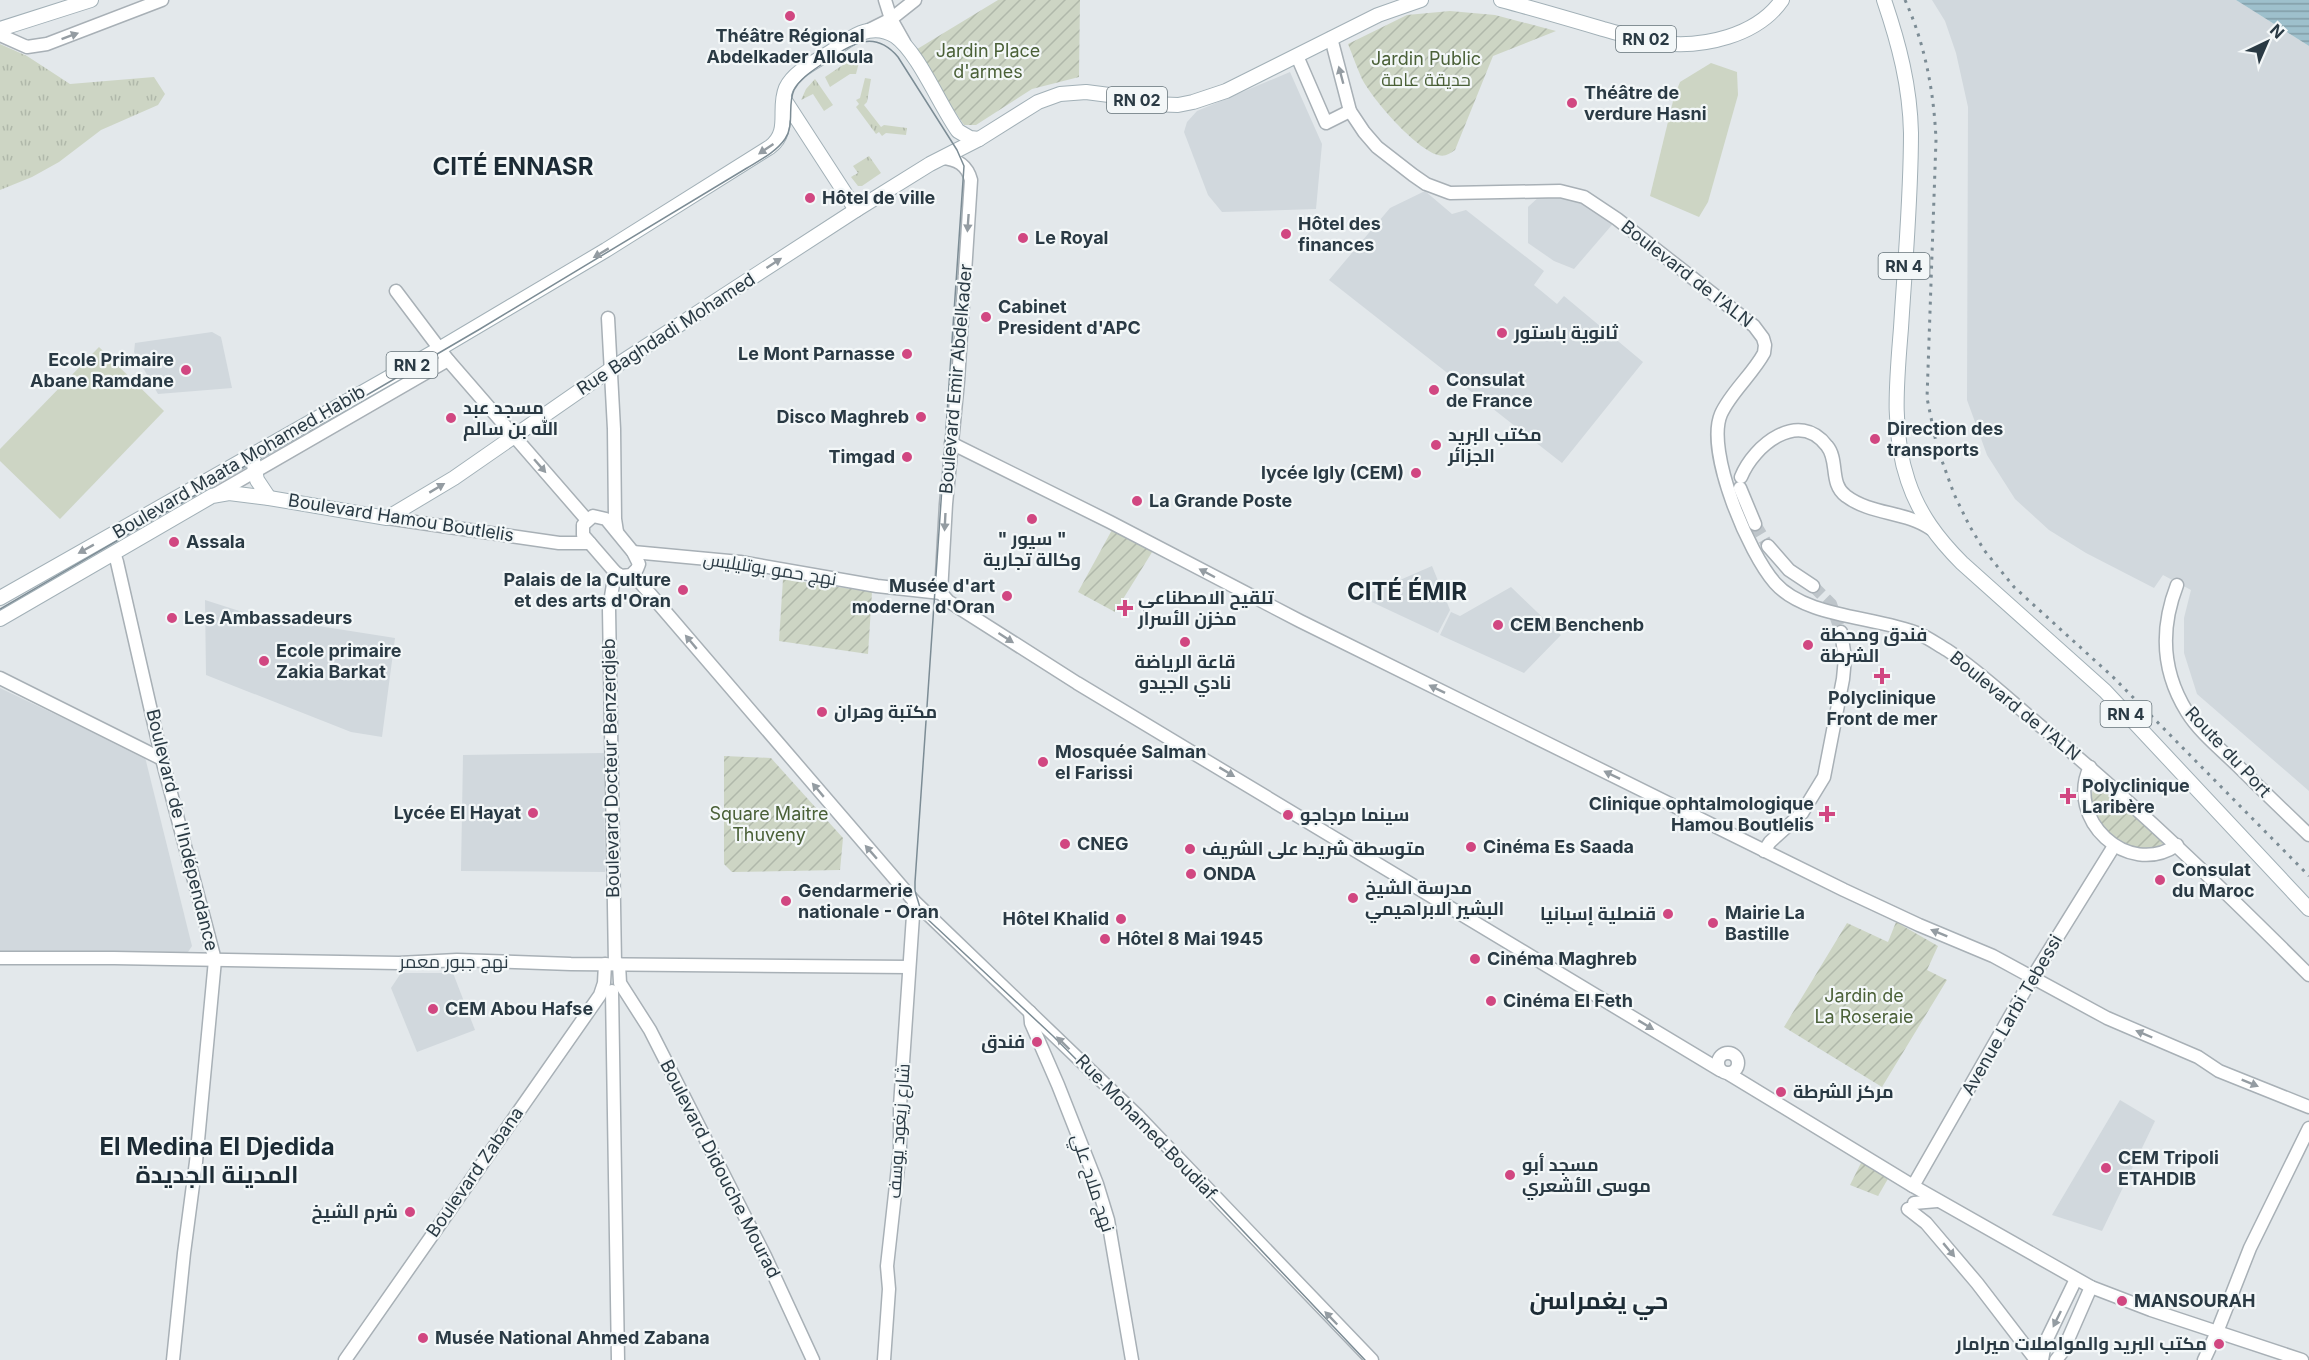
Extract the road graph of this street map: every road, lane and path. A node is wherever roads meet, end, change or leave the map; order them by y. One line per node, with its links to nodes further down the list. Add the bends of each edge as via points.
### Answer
1 (92, 0): 10 (main road)
2 (162, 0): 12 (main road, one-way to 2, via 27,47 47,44)
3 (885, 0): 9 (main road)
4 (915, 0): 9 (main road)
5 (1421, 0): 13 (main road, RN 02)
6 (1501, 0): 7 (main road, RN 02, via 1661,43 1689,43 1740,33 1761,22)
7 (1782, 0)
8 (1884, 0): 30 (main road, RN 4, via 1901,54 1910,110 1897,413 1901,457)
9 (891, 19): 11 (main road); 14 (main road)
10 (0, 29)
11 (867, 31): 14 (main road, via 890,33); 16 (main road, via 801,71 788,85)
12 (0, 35)
13 (1331, 38): 15 (main road, RN 02); 17 (main road, Boulevard de l'ALN, one-way to 13)
14 (909, 50): 18 (main road, via 952,123 964,136)
15 (1297, 56): 17 (main road, via 1326,123); 18 (main road, RN 02, via 1226,91 1178,105 1151,104 1100,93 1054,96)
16 (783, 98): 20 (main road); 23 (main road, Boulevard Maata Mohamed Habib / RN 2, one-way to 23, via 782,133 770,147)
17 (1350, 111): 52 (main road, Boulevard de l'ALN, via 1377,147 1438,190 1560,191 1584,197 1754,326 1763,338 1764,353 1720,416 1716,431 1723,470 1744,532 1776,584 1803,603 1920,634 1949,651)
18 (979, 139): 19 (main road, Rue Baghdadi Mohamed)
19 (942, 158): 20 (main road, Rue Baghdadi Mohamed); 26 (main road, Boulevard Emir Abdelkader, one-way to 26, via 964,166 971,180)
20 (856, 210): 24 (main road, Rue Baghdadi Mohamed, one-way to 20)
21 (396, 291): 23 (main road)
22 (608, 318): 24 (main road)
23 (444, 355): 25 (main road); 27 (main road, Boulevard Maata Mohamed Habib / RN 2); 28 (main road, Boulevard Maata Mohamed Habib / RN 2)
24 (611, 369): 25 (main road, Rue Baghdadi Mohamed); 37 (main road)
25 (513, 436): 33 (main road, Rue Baghdadi Mohamed, one-way to 25, via 454,478); 34 (main road, one-way to 34)
26 (951, 443): 46 (main road, Boulevard Emir Abdelkader, one-way to 46); 56 (main road, one-way to 26)
27 (252, 455): 28 (main road); 47 (main road, Boulevard Maata Mohamed Habib / RN 2, one-way to 47)
28 (255, 473): 29 (main road, Boulevard Maata Mohamed Habib / RN 2); 31 (main road)
29 (212, 496): 31 (main road, Boulevard Hamou Boutlelis, via 229,493); 41 (main road, Boulevard Maata Mohamed Habib / RN 2)
30 (1914, 497): 32 (main road, via 1909,510); 36 (main road, RN 4)
31 (268, 498): 33 (main road, Boulevard Hamou Boutlelis)
32 (1901, 515): 35 (main road, via 1888,514 1846,497 1836,482 1832,453 1822,440 1808,433 1792,432 1776,436 1753,455 1741,482); 36 (main road)
33 (387, 518): 38 (main road, Boulevard Hamou Boutlelis, via 559,543)
34 (587, 520): 37 (main road, via 600,516); 38 (main road, via 582,530)
35 (1755, 524)
36 (1932, 529): 58 (main road, RN 4, via 1974,575 2105,691)
37 (616, 532): 40 (main road)
38 (590, 543): 42 (main road)
39 (1768, 546): 45 (main road, via 1789,570)
40 (633, 552): 43 (main road, via 639,564); 46 (main road, نهج حمو بوتليليس, via 740,562)
41 (114, 553): 48 (main road, Boulevard Maata Mohamed Habib / RN 2); 51 (main road, Boulevard de l'Indépendance)
42 (615, 572): 43 (main road, via 626,577); 61 (main road, Boulevard Docteur Benzerdjeb, via 609,609)
43 (633, 573): 57 (main road, Rue Mohamed Boudiaf, one-way to 43)
44 (2177, 585): 53 (main road, Route du Port, via 2166,620 2166,644 2175,689 2188,714)
45 (1813, 586)
46 (941, 593): 70 (main road, one-way to 70, via 1077,683 1725,1072 1895,1176)
47 (0, 598)
48 (0, 620)
49 (1841, 632): 56 (main road, via 1843,679 1824,777 1802,813)
50 (0, 678): 51 (main road)
51 (162, 759): 60 (main road, Boulevard de l'Indépendance)
52 (2090, 767): 54 (main road, Boulevard de l'ALN); 55 (main road, via 2084,779 2086,806 2102,835)
53 (2309, 836)
54 (2177, 845): 55 (main road, via 2165,853 2148,856); 63 (main road, Boulevard de l'ALN)
55 (2114, 846): 64 (main road, Avenue Larbi Tebessi)
56 (1764, 851): 64 (main road, one-way to 56, via 1993,956)
57 (914, 901): 62 (main road, شارع زيغود يوسف); 67 (main road, Rue Mohamed Boudiaf)
58 (2309, 909)
59 (0, 958): 60 (main road, نهج جبور معمر)
60 (214, 960): 61 (main road, نهج جبور معمر); 75 (main road, Boulevard de l'Indépendance)
61 (613, 964): 62 (main road, نهج جبور معمر); 65 (main road, via 604,983); 66 (main road, Boulevard Didouche Mourad)
62 (909, 967): 79 (main road, شارع زيغود يوسف)
63 (2309, 975)
64 (2032, 978): 68 (main road, via 2219,1071); 70 (main road, Avenue Larbi Tebessi)
65 (606, 993): 66 (main road); 76 (main road, Boulevard Zabana); 77 (main road)
66 (628, 996): 78 (main road, Boulevard Didouche Mourad, via 650,1030 711,1148)
67 (1030, 1012): 80 (main road, نهج ملاح علي, via 1108,1220); 81 (main road, Rue Mohamed Boudiaf, one-way to 67, via 1137,1115)
68 (2309, 1107)
69 (2309, 1128): 74 (main road, via 2250,1248)
70 (1908, 1189): 71 (main road)
71 (1937, 1201): 72 (main road); 82 (main road, one-way to 82, via 1911,1206)
72 (2076, 1279): 73 (main road); 83 (main road, one-way to 83, via 2045,1343)
73 (2091, 1287): 74 (main road); 84 (main road)
74 (2217, 1332): 85 (main road); 86 (main road)
75 (173, 1360)
76 (345, 1360)
77 (618, 1360)
78 (813, 1360)
79 (884, 1360)
80 (1132, 1360)
81 (1372, 1360)
82 (2036, 1360)
83 (2042, 1360)
84 (2056, 1360)
85 (2204, 1360)
86 (2302, 1360)

